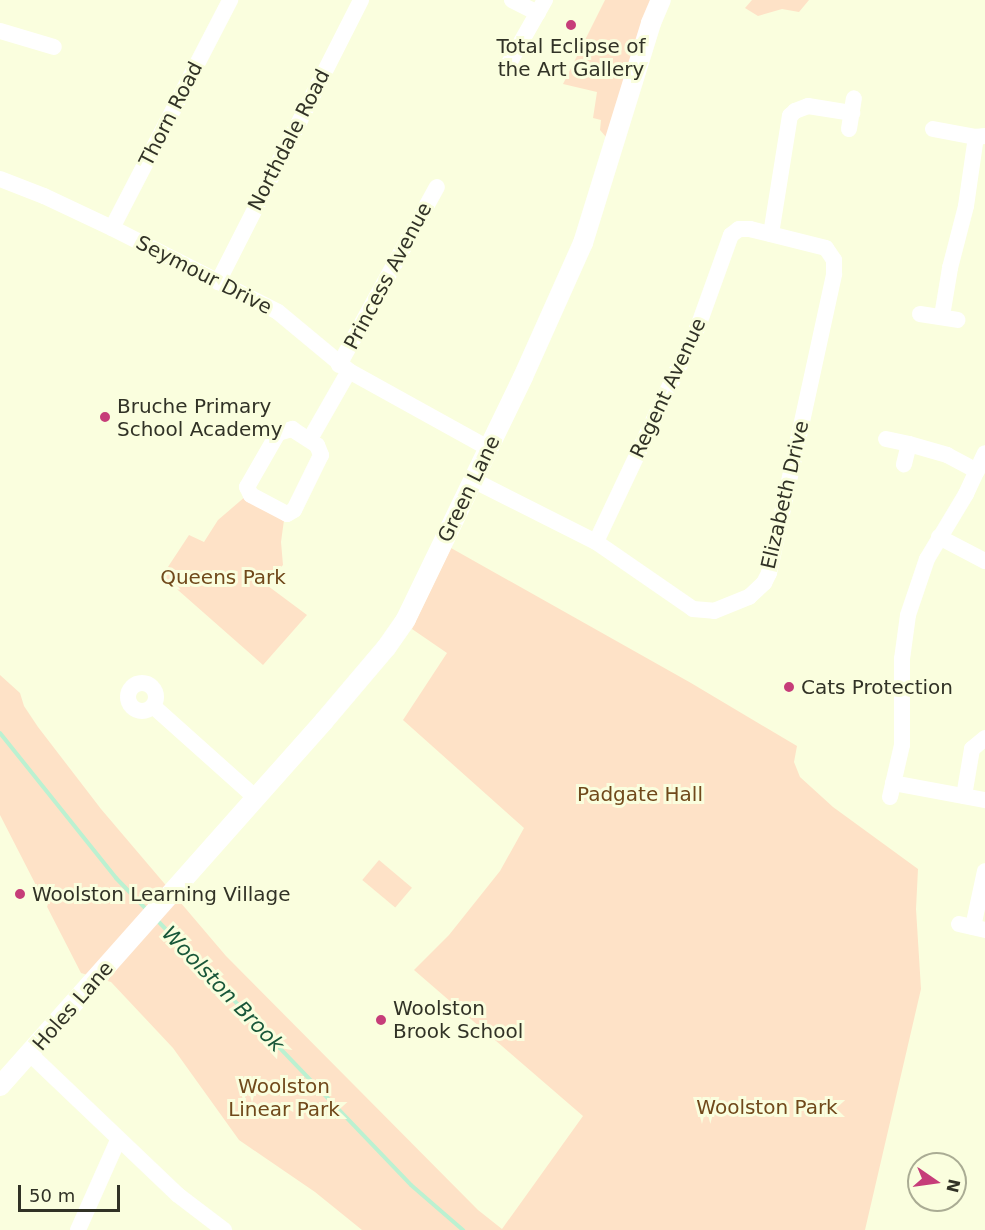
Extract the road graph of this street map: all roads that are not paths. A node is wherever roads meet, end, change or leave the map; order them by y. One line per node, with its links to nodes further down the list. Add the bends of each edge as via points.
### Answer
1 (230, 0): 14 (street, Thorn Road)
2 (362, 0): 16 (street, Northdale Road)
3 (512, 0): 5 (street)
4 (661, 0): 22 (street, Green Lane, via 583,243)
5 (541, 7): 8 (street)
6 (0, 31): 7 (street)
7 (55, 47)
8 (508, 64)
9 (852, 113): 15 (street, via 808,106 790,116)
10 (933, 129): 11 (street)
11 (980, 137): 17 (street, via 950,268 950,318)
12 (0, 180): 14 (street, Seymour Drive)
13 (436, 187): 18 (street, Princess Avenue)
14 (112, 228): 16 (street, Seymour Drive)
15 (771, 234): 28 (street, Regent Avenue, via 744,229 729,240 699,324); 28 (street, Elizabeth Drive, via 821,245 832,255 834,274 764,583 749,597 714,611 693,609)
16 (218, 282): 18 (street, Seymour Drive, via 278,312)
17 (920, 315)
18 (344, 368): 19 (street, Princess Avenue); 22 (street, Seymour Drive)
19 (310, 438): 19 (street, via 321,455 294,510 283,514 251,495 248,482 278,433 292,429)
20 (886, 439): 21 (street)
21 (909, 444): 24 (street); 25 (street, via 947,454)
22 (488, 448): 26 (street, Green Lane)
23 (985, 453): 25 (street)
24 (904, 464)
25 (977, 471): 27 (street)
26 (473, 480): 28 (street, Elizabeth Drive); 33 (street, Green Lane, via 406,619 386,648)
27 (939, 537): 29 (street); 32 (street, via 916,585 906,627 901,676 902,745 892,790)
28 (596, 542)
29 (985, 561)
30 (153, 706): 33 (street)
31 (985, 738): 32 (street, via 972,749)
32 (964, 796): 34 (street)
33 (256, 798): 36 (street, Green Lane)
34 (985, 800)
35 (985, 871): 37 (street)
36 (158, 910): 38 (street, Holes Lane)
37 (972, 927)
38 (30, 1054): 39 (street, Holes Lane); 40 (street)
39 (0, 1086)
40 (117, 1140): 41 (street); 42 (street)
41 (78, 1230)
42 (224, 1230)

